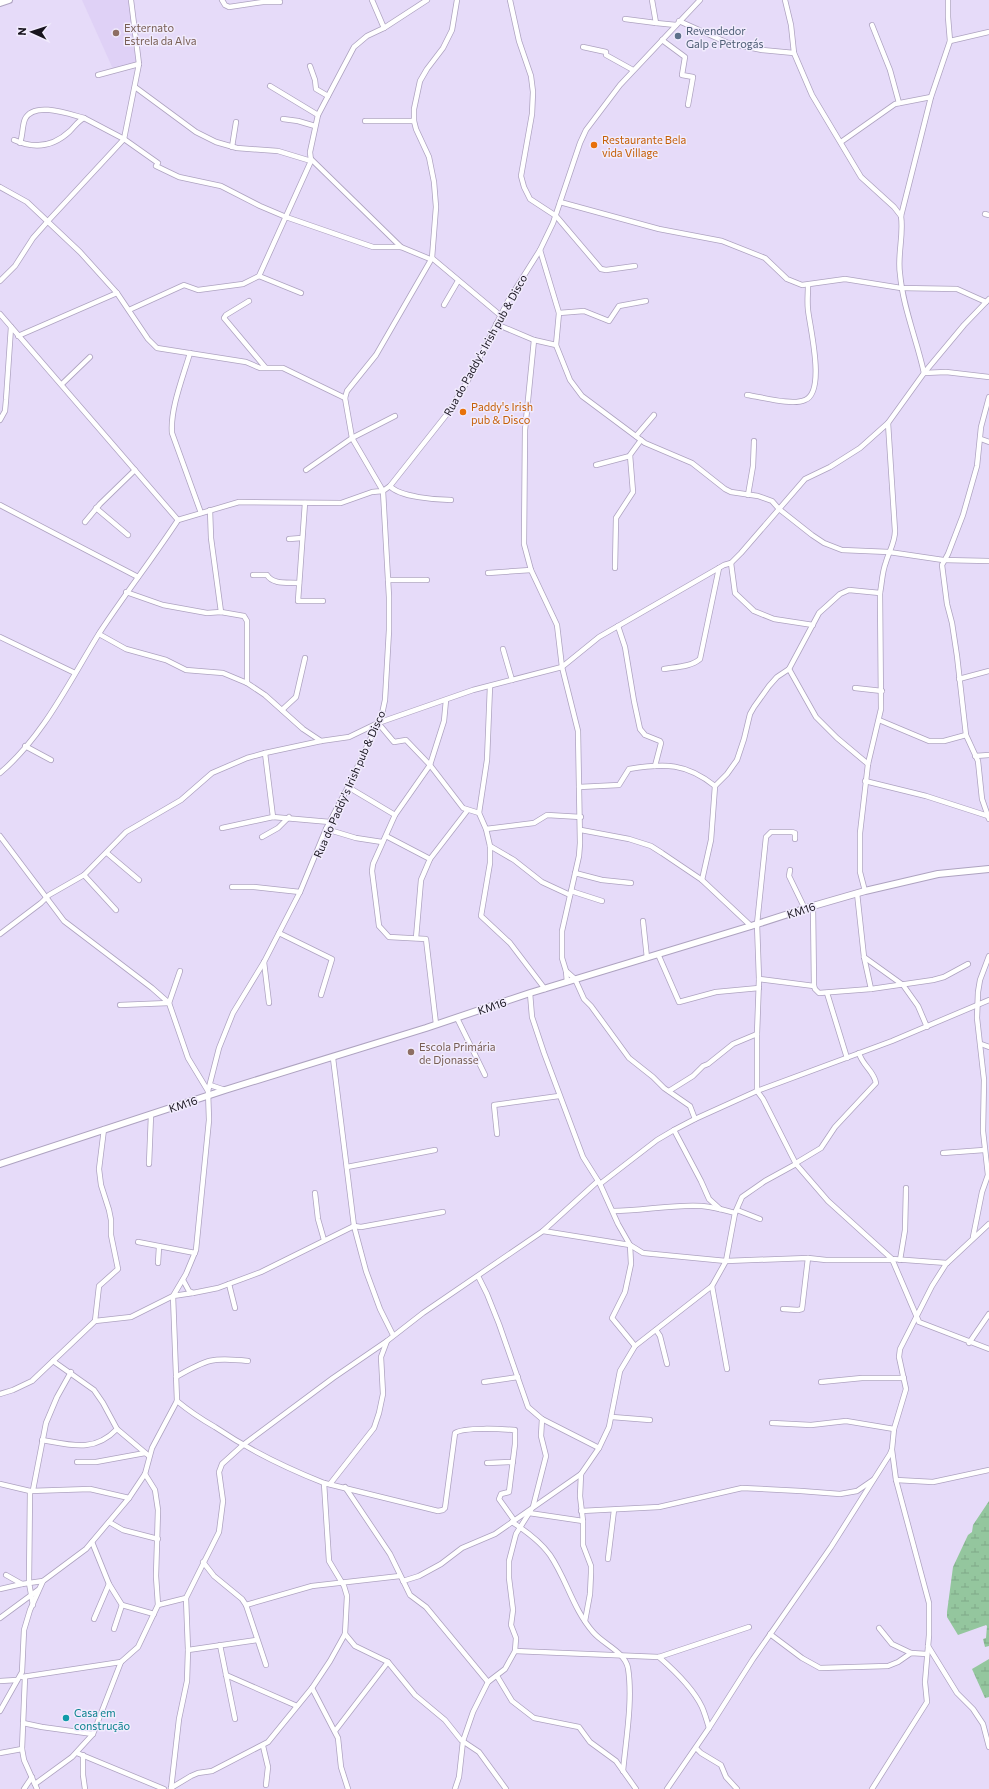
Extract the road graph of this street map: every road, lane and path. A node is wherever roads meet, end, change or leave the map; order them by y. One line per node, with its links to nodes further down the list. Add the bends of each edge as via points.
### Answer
1 (9, 0): 13 (street)
2 (131, 0): 24 (street)
3 (222, 0): 12 (street, via 229,7)
4 (372, 0): 18 (street)
5 (427, 0): 18 (street)
6 (457, 0): 38 (street, via 454,24 449,38 426,68 420,81)
7 (510, 0): 49 (street, via 533,92 532,114 521,176 530,200)
8 (652, 0): 15 (street)
9 (700, 0): 16 (street, Rua do Paddy's Irish pub & Disco)
10 (785, 0): 23 (street)
11 (948, 0): 21 (street)
12 (280, 2)
13 (0, 3)
14 (625, 19): 15 (street)
15 (656, 23): 16 (street)
16 (678, 23): 20 (street, Rua do Paddy's Irish pub & Disco); 23 (street, via 728,44)
17 (872, 25): 32 (street, via 890,70)
18 (384, 28): 30 (street, via 367,36 354,47)
19 (989, 32): 21 (street)
20 (662, 40): 26 (street, Rua do Paddy's Irish pub & Disco); 33 (street, via 685,57 682,75 693,77)
21 (950, 41): 31 (street)
22 (583, 47): 26 (street, via 606,52 606,55)
23 (794, 53): 43 (street, via 812,95)
24 (139, 64): 27 (street); 29 (street)
25 (310, 66): 30 (street, via 316,89)
26 (634, 70): 48 (street, Rua do Paddy's Irish pub & Disco, via 586,130)
27 (98, 75)
28 (270, 86): 34 (street)
29 (136, 87): 41 (street); 45 (street, via 196,132)
30 (328, 96): 34 (street)
31 (930, 97): 32 (street); 50 (street)
32 (899, 103): 43 (street, via 886,109)
33 (688, 104)
34 (318, 115): 40 (street)
35 (84, 118): 41 (street); 44 (street, via 61,138 49,144 34,146); 44 (street, via 48,110 35,110 25,119)
36 (283, 119): 40 (street)
37 (365, 121): 38 (street)
38 (414, 121): 55 (street, via 429,157 434,182 436,207)
39 (236, 122): 45 (street)
40 (315, 126): 46 (street)
41 (124, 139): 51 (street, via 158,163 156,166 179,177 221,186); 52 (street)
42 (14, 140): 44 (street)
43 (841, 142): 50 (street, via 861,177)
44 (20, 143)
45 (232, 147): 46 (street, via 278,151)
46 (311, 160): 51 (street); 53 (street)
47 (0, 187): 52 (street, via 27,202)
48 (560, 202): 49 (street, Rua do Paddy's Irish pub & Disco); 60 (street, via 659,229 722,241 765,258 787,279)
49 (556, 216): 54 (street, Rua do Paddy's Irish pub & Disco); 56 (street, via 601,269)
50 (901, 216): 61 (street, via 903,226 899,261)
51 (286, 217): 53 (street, via 372,247); 57 (street)
52 (48, 221): 59 (street, via 33,238 15,266); 62 (street)
53 (401, 247): 55 (street)
54 (540, 250): 69 (street); 71 (street, Rua do Paddy's Irish pub & Disco)
55 (431, 258): 58 (street); 85 (street, via 376,355 347,391)
56 (635, 266)
57 (260, 276): 63 (street); 68 (street, via 243,284 198,290 184,285)
58 (458, 280): 67 (street); 71 (street)
59 (0, 281)
60 (808, 285): 61 (street, via 841,279); 83 (street, via 808,310 815,359 815,387 812,396 795,402)
61 (902, 288): 66 (street, via 957,289); 80 (street)
62 (117, 293): 68 (street); 74 (street)
63 (301, 293)
64 (249, 301): 79 (street, via 224,318)
65 (646, 301): 69 (street, via 619,306 609,321 584,311)
66 (988, 301): 80 (street)
67 (444, 305)
68 (129, 310): 77 (street, via 152,345)
69 (558, 313): 76 (street)
70 (0, 314): 73 (street)
71 (500, 315): 72 (street, Rua do Paddy's Irish pub & Disco)
72 (496, 324): 75 (street); 100 (street, Rua do Paddy's Irish pub & Disco, via 467,382 447,414)
73 (11, 327): 74 (street); 88 (street, via 5,411)
74 (18, 336): 82 (street)
75 (534, 340): 76 (street); 121 (street, via 524,466 524,544)
76 (556, 344): 90 (street, via 574,387 582,396)
77 (190, 353): 79 (street); 109 (street, via 171,428)
78 (90, 358): 82 (street)
79 (265, 367): 85 (street, via 283,368)
80 (924, 373): 81 (street, via 946,372); 89 (street)
81 (989, 377)
82 (62, 384): 98 (street)
83 (747, 395)
84 (989, 397): 92 (street, via 981,427)
85 (345, 398): 91 (street)
86 (654, 415): 90 (street)
87 (395, 416): 91 (street)
88 (0, 420)
89 (888, 423): 107 (street, via 860,448 805,479); 115 (street, via 895,531 895,542)
90 (636, 436): 93 (street)
91 (352, 438): 99 (street); 101 (street)
92 (981, 439): 95 (street); 116 (street, via 977,466 963,515 948,554)
93 (641, 440): 96 (street); 102 (street, via 692,463 725,489)
94 (754, 441): 102 (street)
95 (989, 442)
96 (630, 456): 97 (street); 119 (street, via 634,490 616,518)
97 (596, 465)
98 (135, 470): 106 (street); 110 (street)
99 (306, 470)
100 (390, 486): 101 (street, Rua do Paddy's Irish pub & Disco); 103 (street, via 396,491 425,498)
101 (383, 491): 104 (street, via 372,492 341,503); 125 (street, Rua do Paddy's Irish pub & Disco)
102 (748, 495): 107 (street, via 766,498)
103 (451, 500)
104 (305, 503): 108 (street, via 239,502); 114 (street)
105 (0, 505): 124 (street)
106 (96, 508): 111 (street); 112 (street)
107 (779, 509): 115 (street, via 812,535 832,546 849,551); 118 (street)
108 (210, 510): 109 (street); 131 (street, via 211,538)
109 (201, 513): 110 (street)
110 (178, 520): 124 (street)
111 (85, 522)
112 (128, 535)
113 (289, 538): 114 (street)
114 (302, 538): 127 (street)
115 (889, 552): 116 (street); 129 (street)
116 (943, 560): 117 (street); 143 (street, via 942,572)
117 (989, 561)
118 (731, 563): 120 (street); 132 (street, via 735,593 754,611 774,619)
119 (615, 568)
120 (719, 568): 133 (street); 139 (street, via 700,659 687,665)
121 (531, 570): 122 (street); 138 (street, via 557,625)
122 (488, 573)
123 (253, 575): 127 (street, via 267,575 274,581)
124 (138, 577): 128 (street)
125 (388, 580): 126 (street); 152 (street, Rua do Paddy's Irish pub & Disco, via 389,630 385,700)
126 (428, 580)
127 (299, 583): 130 (street, via 298,602)
128 (126, 592): 131 (street, via 163,605 207,613); 134 (street)
129 (880, 593): 132 (street, via 845,591 819,613); 148 (street)
130 (323, 601)
131 (221, 612): 145 (street, via 244,616 247,621)
132 (813, 625): 140 (street)
133 (618, 626): 138 (street); 162 (street, via 625,647 640,729 645,736 661,743)
134 (99, 634): 142 (street); 145 (street, via 126,649 166,660 186,670 222,673)
135 (0, 637): 142 (street)
136 (504, 649): 144 (street)
137 (305, 658): 150 (street, via 296,697)
138 (562, 666): 144 (street); 167 (street, via 578,731)
139 (664, 669)
140 (789, 669): 160 (street, via 816,717); 165 (street, via 777,677 754,707 737,760)
141 (989, 671): 143 (street)
142 (75, 673): 155 (street, via 53,712)
143 (959, 679): 153 (street)
144 (512, 680): 146 (street)
145 (247, 683): 150 (street)
146 (490, 686): 149 (street); 169 (street, via 487,760)
147 (855, 688): 148 (street)
148 (882, 691): 151 (street)
149 (446, 700): 152 (street); 161 (street, via 444,721)
150 (282, 710): 154 (street)
151 (879, 720): 153 (street, via 929,741 944,741); 160 (street)
152 (378, 724): 154 (street, via 349,737); 161 (street, via 390,740 396,743 406,740); 166 (street, Rua do Paddy's Irish pub & Disco)
153 (966, 735): 157 (street)
154 (321, 741): 156 (street)
155 (25, 746): 159 (street); 163 (street, via 11,764)
156 (265, 753): 171 (street); 186 (street, via 212,773 181,800 126,832)
157 (975, 756): 158 (street); 174 (street)
158 (989, 756)
159 (51, 760)
160 (868, 764): 164 (street)
161 (430, 765): 168 (street, via 462,808); 170 (street)
162 (655, 766): 165 (street, via 688,769); 167 (street, via 629,769 622,783 617,785)
163 (0, 772)
164 (865, 781): 174 (street, via 926,796); 196 (street, via 860,834 860,872)
165 (715, 786): 193 (street, via 711,840)
166 (348, 787): 170 (street); 175 (street, Rua do Paddy's Irish pub & Disco)
167 (578, 787): 173 (street)
168 (467, 811): 169 (street); 187 (street)
169 (479, 813): 178 (street)
170 (395, 815): 181 (street)
171 (273, 817): 172 (street); 176 (street)
172 (289, 817): 175 (street); 182 (street, via 278,828)
173 (581, 817): 178 (street, via 547,815 534,823); 179 (street)
174 (988, 818)
175 (330, 822): 177 (street, Rua do Paddy's Irish pub & Disco)
176 (222, 828)
177 (326, 829): 184 (street); 197 (street, Rua do Paddy's Irish pub & Disco)
178 (486, 829): 185 (street)
179 (581, 830): 190 (street); 193 (street, via 651,846)
180 (0, 836): 200 (street)
181 (386, 836): 184 (street); 187 (street)
182 (262, 837)
183 (795, 839): 206 (street, via 795,833 792,832 771,832 766,837)
184 (382, 842): 209 (street, via 372,871 379,926 389,937)
185 (490, 846): 198 (street, via 514,860 542,882); 224 (street, via 490,863 480,916 510,943)
186 (107, 853): 191 (street); 192 (street)
187 (430, 859): 209 (street, via 422,880)
188 (989, 869): 196 (street, KM16, via 938,874)
189 (790, 870): 203 (street, via 790,876)
190 (575, 873): 194 (street, via 602,880); 198 (street)
191 (84, 875): 200 (street); 204 (street)
192 (139, 880)
193 (702, 880): 206 (street)
194 (631, 883)
195 (232, 888): 197 (street, via 254,887)
196 (866, 891): 199 (street, KM16)
197 (300, 892): 207 (street, Rua do Paddy's Irish pub & Disco)
198 (570, 893): 201 (street); 217 (street, via 561,941)
199 (857, 893): 202 (street, KM16); 212 (street)
200 (46, 898): 208 (street); 230 (street, via 70,926)
201 (602, 901)
202 (812, 906): 203 (street, KM16); 222 (street)
203 (804, 908): 206 (street, KM16)
204 (116, 910)
205 (643, 921): 213 (street)
206 (754, 925): 210 (street, KM16); 219 (street)
207 (279, 933): 214 (street, Rua do Paddy's Irish pub & Disco); 228 (street, via 332,959)
208 (0, 934)
209 (416, 938): 235 (street, via 426,940)
210 (658, 954): 213 (street, KM16); 223 (street, via 679,1002 716,992)
211 (989, 956): 233 (street, via 980,980)
212 (864, 957): 221 (street); 225 (street)
213 (647, 958): 218 (street, KM16)
214 (264, 962): 231 (street); 244 (street, Rua do Paddy's Irish pub & Disco, via 233,1013 219,1048)
215 (968, 964): 221 (street, via 939,978)
216 (180, 971): 230 (street)
217 (566, 971): 218 (street); 220 (street)
218 (575, 979): 220 (street, KM16); 246 (street, via 584,999 621,1049)
219 (759, 979): 222 (street); 223 (street)
220 (567, 982): 224 (street, KM16)
221 (903, 985): 225 (street); 236 (street, via 918,1006)
222 (814, 986): 227 (street, via 820,993)
223 (758, 988): 237 (street)
224 (546, 989): 226 (street, KM16)
225 (871, 989): 227 (street)
226 (530, 993): 234 (street, KM16); 249 (street, via 532,1017)
227 (827, 993): 242 (street)
228 (321, 995)
229 (989, 1000): 233 (street)
230 (168, 1003): 232 (street); 248 (street, via 188,1058)
231 (269, 1003)
232 (120, 1005)
233 (977, 1005): 236 (street); 238 (street)
234 (457, 1018): 235 (street, KM16); 243 (street)
235 (436, 1024): 241 (street, KM16)
236 (927, 1027): 240 (street)
237 (757, 1034): 246 (street, via 733,1044 693,1076); 247 (street)
238 (981, 1044): 239 (street); 256 (street)
239 (989, 1047)
240 (859, 1053): 242 (street); 260 (street, via 864,1064 873,1073 876,1083 835,1127 821,1148)
241 (333, 1058): 245 (street, KM16); 261 (street)
242 (847, 1058): 247 (street)
243 (485, 1075)
244 (210, 1085): 245 (street); 248 (street, Rua do Paddy's Irish pub & Disco)
245 (225, 1090): 248 (street, KM16)
246 (669, 1091): 251 (street, via 690,1106)
247 (757, 1091): 251 (street); 260 (street)
248 (208, 1093): 250 (street, KM16); 279 (street, Rua do Paddy's Irish pub & Disco, via 208,1138)
249 (559, 1096): 254 (street, via 494,1105); 263 (street, via 583,1157)
250 (151, 1115): 252 (street, KM16); 259 (street)
251 (695, 1119): 253 (street)
252 (104, 1129): 258 (street, KM16); 296 (street, via 98,1169 111,1220 111,1235 118,1268 99,1286)
253 (674, 1130): 263 (street); 266 (street, via 709,1199)
254 (497, 1134)
255 (435, 1150): 261 (street)
256 (984, 1150): 257 (street); 262 (street)
257 (943, 1153)
258 (0, 1164)
259 (149, 1164)
260 (796, 1164): 269 (street, via 745,1194); 281 (street, via 828,1201)
261 (348, 1167): 272 (street)
262 (989, 1175): 274 (street, via 982,1192)
263 (599, 1183): 267 (street); 273 (street)
264 (906, 1188): 282 (street, via 905,1230)
265 (315, 1193): 275 (street)
266 (720, 1209): 267 (street, via 702,1206); 269 (street)
267 (613, 1211): 277 (street)
268 (442, 1212): 272 (street, via 361,1227)
269 (736, 1212): 270 (street); 283 (street)
270 (760, 1219)
271 (989, 1224): 274 (street)
272 (354, 1226): 275 (street); 298 (street, via 366,1271)
273 (543, 1231): 277 (street); 286 (street)
274 (973, 1238): 285 (street)
275 (324, 1240): 288 (street, via 261,1272)
276 (138, 1242): 278 (street)
277 (630, 1246): 283 (street, via 643,1253); 301 (street, via 631,1264 625,1292 612,1318)
278 (159, 1247): 279 (street); 284 (street)
279 (195, 1253): 287 (street, Rua do Paddy's Irish pub & Disco)
280 (808, 1258): 281 (street); 283 (street); 293 (street, via 802,1308)
281 (892, 1259): 282 (street); 285 (street); 295 (street)
282 (900, 1260): 285 (street)
283 (726, 1261): 289 (street)
284 (158, 1262)
285 (946, 1263): 295 (street)
286 (478, 1276): 298 (street); 309 (street)
287 (183, 1280): 290 (street); 291 (street, Rua do Paddy's Irish pub & Disco)
288 (228, 1284): 290 (street); 292 (street)
289 (712, 1286): 297 (street); 306 (street)
290 (193, 1293): 291 (street)
291 (173, 1296): 296 (street, via 131,1317); 308 (street)
292 (235, 1308)
293 (784, 1309)
294 (989, 1314): 300 (street)
295 (916, 1318): 300 (street, via 924,1325); 310 (street, via 899,1353)
296 (95, 1321): 303 (street)
297 (656, 1330): 301 (street); 305 (street, via 660,1336)
298 (393, 1335): 299 (street)
299 (386, 1341): 322 (street); 337 (street, via 381,1357 383,1394 374,1428)
300 (969, 1343): 302 (street)
301 (635, 1346): 315 (street, via 620,1371)
302 (989, 1350)
303 (53, 1361): 307 (street); 313 (street, via 27,1384)
304 (248, 1361): 308 (street, via 210,1360)
305 (666, 1364)
306 (727, 1369)
307 (71, 1372): 319 (street, via 94,1390); 321 (street, via 50,1412)
308 (176, 1377): 314 (street)
309 (518, 1377): 311 (street); 316 (street, via 528,1407)
310 (904, 1378): 312 (street, via 862,1378); 320 (street, via 906,1394)
311 (484, 1382)
312 (821, 1382)
313 (0, 1394)
314 (177, 1401): 322 (street, via 188,1411); 326 (street)
315 (612, 1417): 317 (street); 323 (street)
316 (542, 1419): 323 (street); 341 (street, via 541,1436 546,1456)
317 (650, 1420)
318 (772, 1423): 320 (street, via 811,1425 846,1421)
319 (117, 1429): 321 (street, via 100,1442 89,1446); 325 (street)
320 (894, 1429): 324 (street)
321 (42, 1440): 339 (street)
322 (243, 1445): 335 (street); 351 (street, via 222,1464 219,1472 223,1501 222,1520 219,1532)
323 (599, 1448): 332 (street)
324 (892, 1449): 333 (street); 334 (street)
325 (145, 1453): 326 (street); 327 (street, via 96,1462)
326 (149, 1456): 331 (street)
327 (77, 1462)
328 (513, 1462): 329 (street); 338 (street, via 515,1430 462,1430 455,1433 443,1510 438,1511); 344 (street, via 509,1492 501,1494 499,1499)
329 (487, 1463)
330 (989, 1470): 334 (street, via 933,1482)
331 (145, 1474): 340 (street); 348 (street, via 155,1490)
332 (581, 1474): 341 (street); 343 (street)
333 (875, 1479): 342 (street, via 857,1490 840,1494 742,1488 659,1507); 375 (street)
334 (896, 1480): 378 (street, via 928,1598)
335 (324, 1483): 337 (street); 355 (street, via 329,1561)
336 (0, 1484): 339 (street)
337 (330, 1484): 338 (street)
338 (345, 1487): 353 (street, via 390,1554)
339 (32, 1490): 340 (street, via 90,1489); 356 (street)
340 (129, 1498): 346 (street)
341 (531, 1510): 344 (street); 345 (street); 347 (street)
342 (614, 1510): 343 (street); 350 (street)
343 (581, 1511): 345 (street)
344 (513, 1521): 347 (street); 353 (street, via 495,1534 455,1553 428,1571)
345 (583, 1521): 370 (street, via 582,1545 592,1572)
346 (109, 1522): 348 (street, via 123,1530); 349 (street)
347 (520, 1527): 370 (street, via 534,1537 550,1555); 380 (street, via 512,1548 509,1568 513,1610 511,1625 516,1638)
348 (158, 1539): 365 (street)
349 (92, 1542): 354 (street, via 77,1558); 358 (street)
350 (608, 1559)
351 (203, 1562): 362 (street); 366 (street, via 214,1576)
352 (6, 1575): 357 (street)
353 (401, 1579): 355 (street); 393 (street, via 410,1595 426,1607)
354 (43, 1581): 356 (street); 360 (street)
355 (342, 1582): 366 (street, via 312,1586); 374 (street, via 347,1596)
356 (28, 1583): 357 (street); 361 (street)
357 (22, 1584): 359 (street)
358 (110, 1584): 364 (street); 369 (street)
359 (0, 1589)
360 (38, 1590): 361 (street); 363 (street)
361 (30, 1596): 363 (street); 368 (street)
362 (186, 1598): 365 (street); 379 (street)
363 (33, 1604): 391 (street, via 24,1630 22,1672)
364 (122, 1605): 367 (street); 373 (street)
365 (158, 1605): 367 (street)
366 (246, 1605): 376 (street)
367 (154, 1614): 385 (street, via 138,1647)
368 (0, 1618)
369 (94, 1619)
370 (585, 1621): 383 (street, via 597,1636)
371 (749, 1627): 384 (street)
372 (879, 1628): 381 (street, via 892,1644)
373 (114, 1629)
374 (345, 1634): 386 (street, via 355,1646); 394 (street)
375 (770, 1634): 381 (street, via 820,1668 888,1666); 399 (street)
376 (257, 1640): 377 (street); 387 (street)
377 (220, 1646): 379 (street); 388 (street)
378 (928, 1646): 382 (street); 404 (street, via 957,1693 973,1709 982,1724)
379 (188, 1650): 417 (street, via 187,1681 179,1718)
380 (515, 1651): 383 (street); 389 (street, via 507,1666)
381 (911, 1653): 382 (street)
382 (927, 1654): 424 (street, via 926,1705)
383 (622, 1656): 384 (street); 410 (street, via 628,1668 629,1685)
384 (659, 1657): 399 (street, via 696,1698)
385 (121, 1662): 390 (street); 401 (street)
386 (388, 1662): 400 (street); 402 (street, via 415,1695 445,1720)
387 (266, 1665)
388 (226, 1675): 395 (street); 397 (street)
389 (497, 1676): 393 (street); 410 (street, via 512,1701 523,1710 534,1718 579,1728 590,1742 612,1757)
390 (25, 1677): 391 (street); 398 (street)
391 (17, 1679): 392 (street); 396 (street)
392 (0, 1681)
393 (488, 1682): 402 (street, via 473,1712)
394 (312, 1688): 395 (street); 400 (street)
395 (297, 1706): 403 (street, via 273,1738)
396 (0, 1711)
397 (235, 1719)
398 (23, 1723): 401 (street); 406 (street)
399 (709, 1728): 405 (street)
400 (335, 1731): 418 (street, via 341,1767)
401 (93, 1734): 408 (street)
402 (463, 1742): 419 (street, via 460,1776); 420 (street, via 479,1752)
403 (263, 1746): 412 (street, via 268,1767); 417 (street, via 212,1771 191,1776)
404 (989, 1747)
405 (696, 1748): 422 (street); 423 (street, via 701,1754 721,1765 726,1777)
406 (22, 1749): 407 (street); 411 (street)
407 (0, 1753)
408 (77, 1753): 409 (street); 413 (street)
409 (83, 1756): 415 (street); 416 (street)
410 (623, 1771): 421 (street)
411 (32, 1778): 413 (street); 414 (street)
412 (266, 1785)
413 (36, 1786)
414 (24, 1789)
415 (85, 1789)
416 (164, 1789)
417 (171, 1789)
418 (348, 1789)
419 (455, 1789)
420 (506, 1789)
421 (636, 1789)
422 (667, 1789)
423 (737, 1789)
424 (872, 1789)

